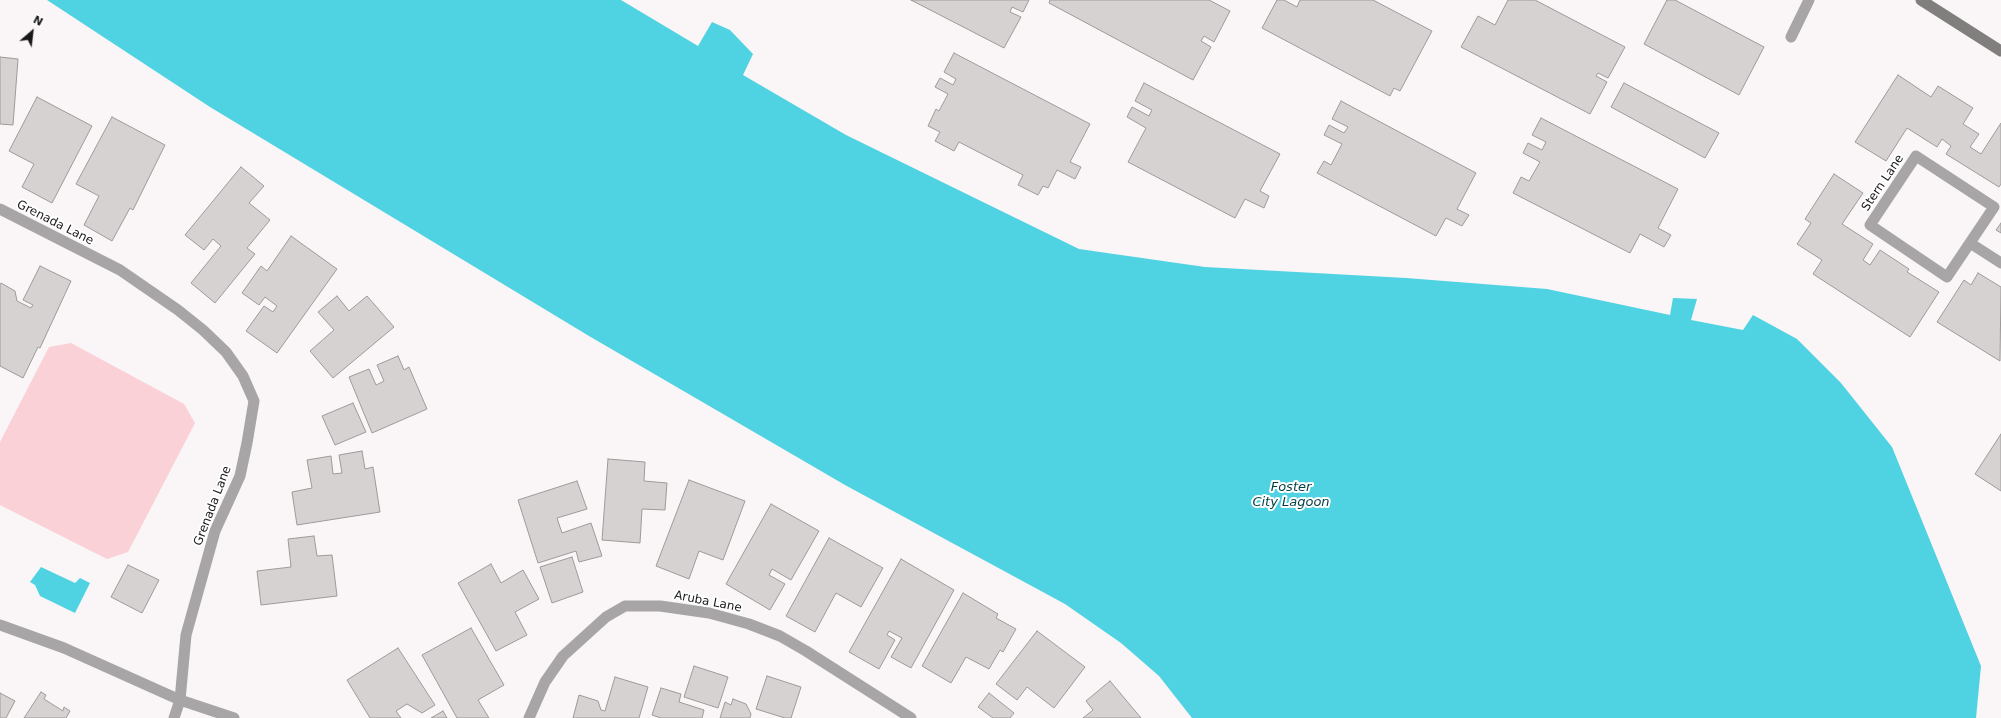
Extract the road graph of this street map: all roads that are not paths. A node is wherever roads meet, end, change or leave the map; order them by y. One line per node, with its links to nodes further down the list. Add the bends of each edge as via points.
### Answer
1 (1809, 0): 3 (street)
2 (1921, 0): 4 (main road)
3 (1791, 37)
4 (2001, 51)
5 (0, 209): 9 (street, Grenada Lane, via 120,270 178,310 226,352 243,376 254,401 240,476 215,531 186,635)
6 (1970, 243): 6 (street, Stern Lane, via 1994,207 1916,156 1870,225 1947,277); 7 (street)
7 (2001, 264)
8 (0, 625): 9 (street, via 64,648)
9 (180, 700): 10 (street, Grenada Lane); 11 (street)
10 (174, 718)
11 (234, 718)
12 (528, 718): 13 (street, Aruba Lane, via 545,682 563,656 606,617 625,606 660,606 709,613 780,636)
13 (911, 718)

